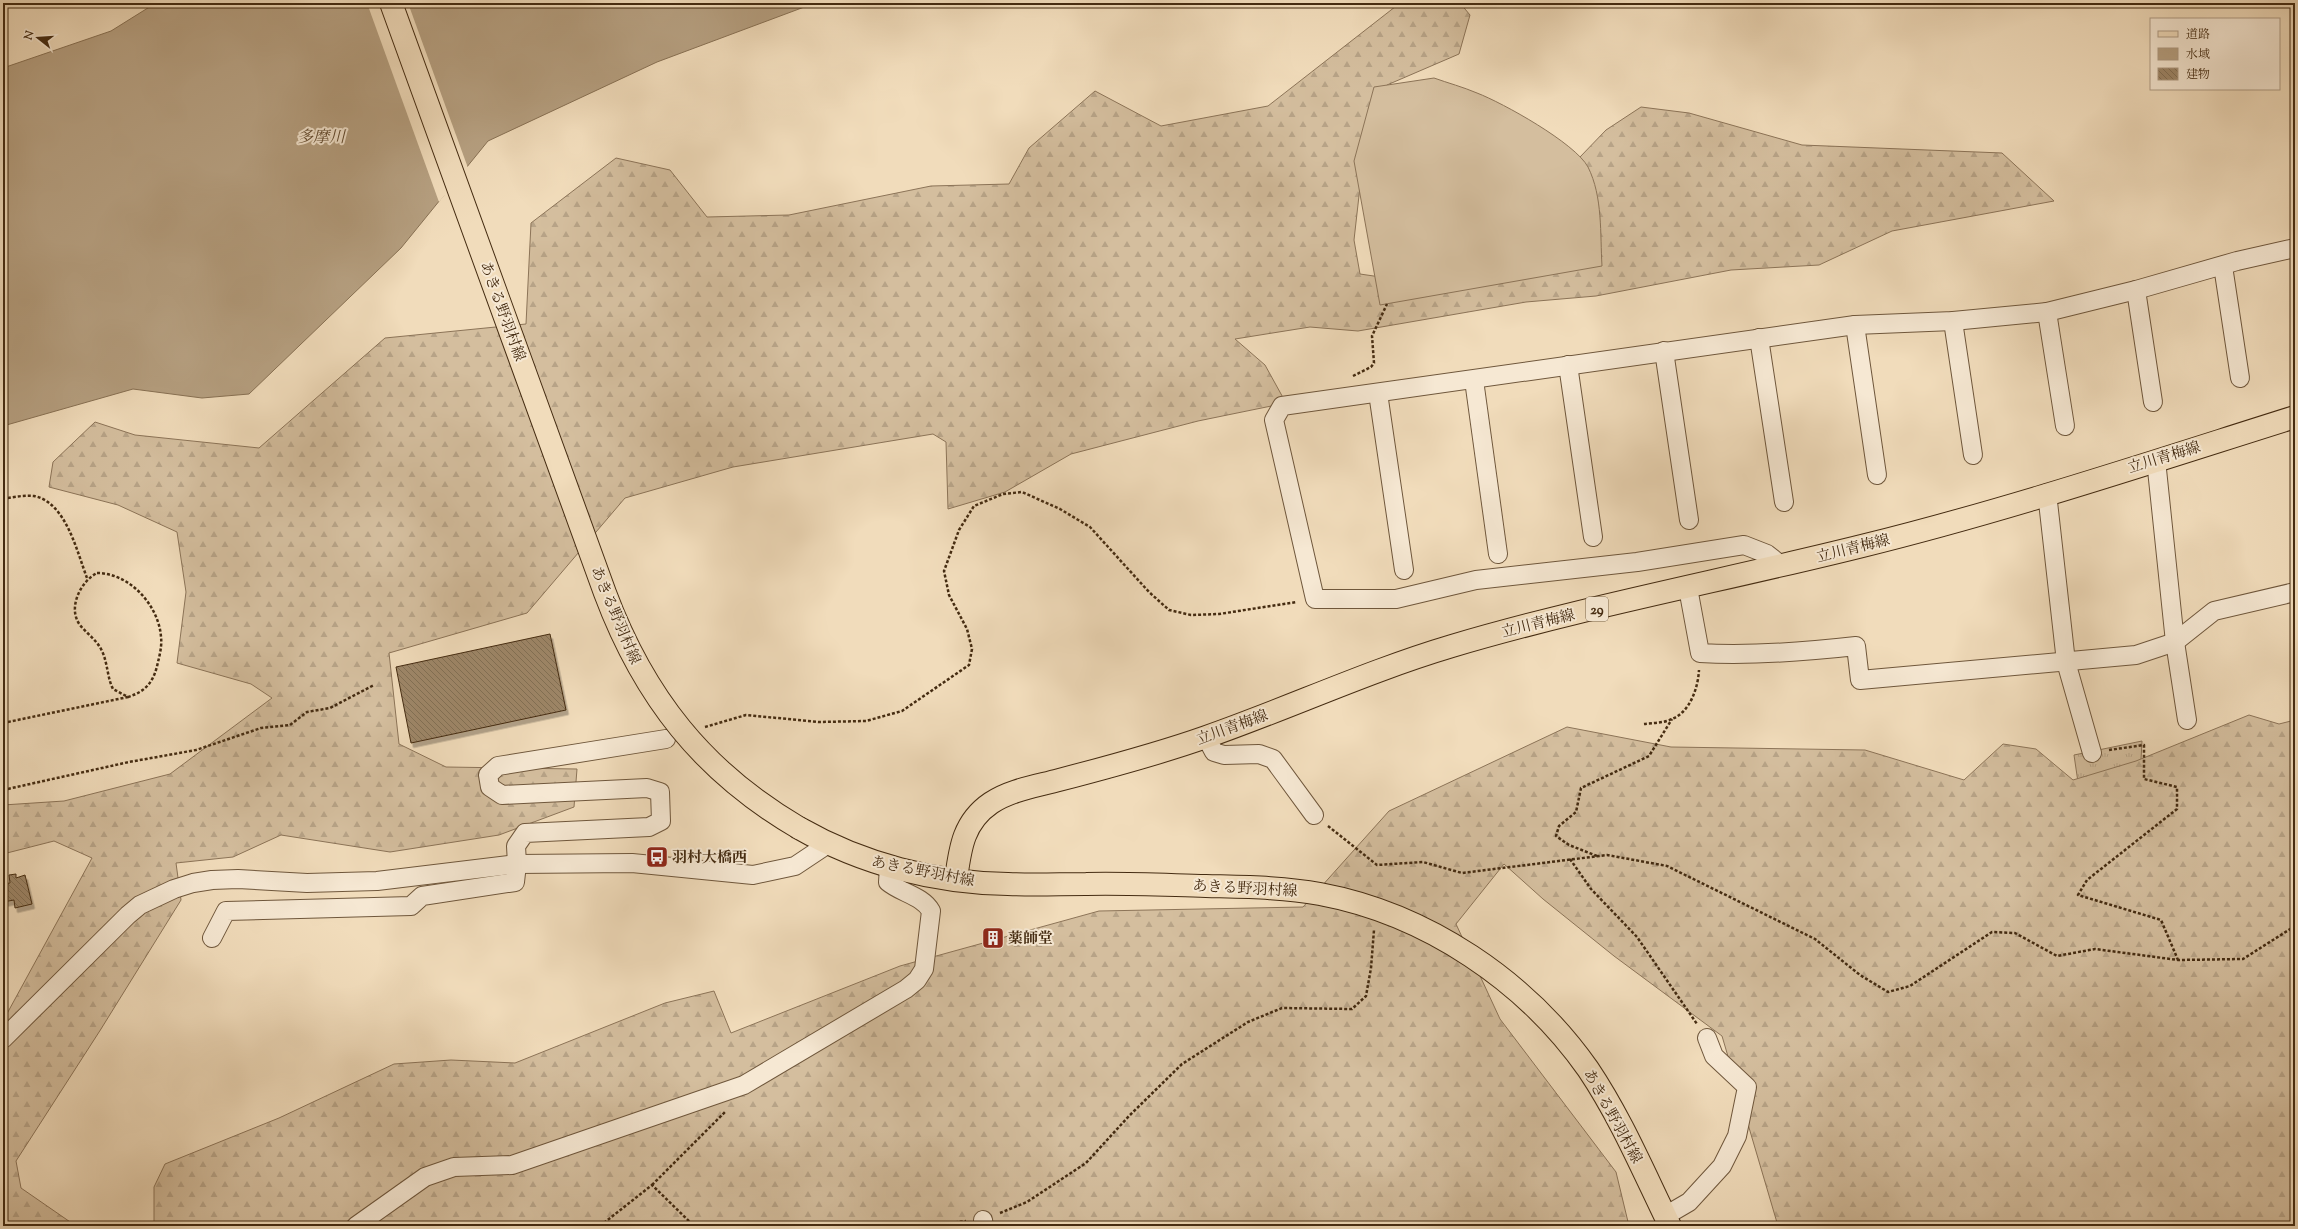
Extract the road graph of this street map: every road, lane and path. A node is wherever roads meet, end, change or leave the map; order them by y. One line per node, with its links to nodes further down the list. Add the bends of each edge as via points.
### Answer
1 (391, 3): 49 (main road, あきる野羽村線, bridge, via 602,586 629,651 661,704 697,749 734,784 765,808)
2 (2295, 248): 3 (street)
3 (2223, 266): 4 (street); 13 (street)
4 (2136, 290): 6 (street); 16 (street)
5 (1387, 304): 12 (path, via 1372,336 1374,363)
6 (2047, 312): 7 (street); 18 (street)
7 (1953, 321): 8 (street); 19 (street)
8 (1855, 325): 9 (street); 21 (street)
9 (1759, 338): 10 (street); 24 (street)
10 (1664, 351): 11 (street); 25 (street)
11 (1568, 365): 14 (street); 26 (street)
12 (1371, 367)
13 (2240, 378)
14 (1474, 380): 15 (street); 27 (street)
15 (1378, 393): 29 (street); 33 (street, via 1282,406 1274,420)
16 (2153, 402)
17 (2295, 416): 20 (main road, 立川青梅線 / 29)
18 (2065, 426)
19 (1972, 455)
20 (2156, 460): 22 (main road, 立川青梅線 / 29); 34 (street)
21 (1877, 475)
22 (2048, 493): 28 (main road, 立川青梅線 / 29, via 1893,538); 36 (street)
23 (3, 499): 30 (path, via 33,496 59,510)
24 (1784, 502)
25 (1689, 520)
26 (1593, 537)
27 (1498, 554)
28 (1782, 566): 31 (main road, 立川青梅線 / 29); 33 (street, via 1767,554 1744,545 1637,562 1476,580 1396,599)
29 (1404, 570)
30 (87, 578): 38 (path, via 76,603 79,624 102,650 113,690); 38 (path, via 97,573 107,573 127,582 153,610 159,625 162,638 153,681 138,694)
31 (1688, 588): 35 (street); 44 (main road, 立川青梅線 / 29, via 1535,623 1452,646 1372,672)
32 (2295, 592): 34 (street, via 2214,611)
33 (1315, 599): 43 (path, via 1219,614 1191,615 1169,610 1149,592 1090,527 1060,509 1022,492 1003,494 974,506 959,530 944,571 949,595 967,629 972,649 969,665 902,711 866,721 819,722 746,715)
34 (2175, 642): 36 (street, via 2136,655); 40 (street)
35 (1700, 653): 36 (street, via 1743,656 1856,646 1860,680); 39 (path, via 1699,681 1689,705)
36 (2066, 662): 46 (street)
37 (374, 685): 47 (path, via 330,708 307,712 290,725 261,728 196,750)
38 (128, 697): 41 (path)
39 (1672, 719): 42 (path); 50 (path, via 1649,756 1581,788 1576,812 1559,826 1556,836 1569,845)
40 (2187, 720)
41 (3, 723)
42 (1644, 724)
43 (702, 728)
44 (1206, 737): 48 (street, via 1214,752 1224,755 1259,754 1273,759); 54 (main road, 立川青梅線 / 29, via 998,799 980,812 967,829 960,846)
45 (666, 738): 52 (street, via 498,766 488,775 490,787 502,795 647,788 660,792 661,821 649,827 525,833 516,846)
46 (2092, 753): 58 (path, via 2144,745 2144,779 2177,787 2177,809 2087,880 2078,895 2161,920)
47 (3, 790)
48 (1314, 815): 51 (path, via 1377,865 1423,862 1462,873)
49 (828, 844): 52 (street, via 795,866 752,875 632,863); 53 (main road, あきる野羽村線)
50 (1597, 856): 51 (path); 58 (path, via 1607,855 1667,866 1815,939 1860,975 1888,992 1910,986 1992,932 2015,934 2057,956 2074,955 2095,949)
51 (1570, 860): 59 (path, via 1591,889 1637,937)
52 (517, 864): 57 (street, via 516,882 422,896 411,906 226,911); 60 (street, via 377,881 308,883 238,879 193,883 174,889 140,905 128,915)
53 (889, 867): 54 (main road, あきる野羽村線); 61 (street, via 888,882 897,890 920,899 931,911 922,974 906,989)
54 (956, 879): 55 (main road, あきる野羽村線, via 1007,884 1276,888 1323,894)
55 (1376, 909): 63 (main road, あきる野羽村線, via 1416,925 1464,952 1509,984 1539,1011 1576,1054 1602,1091); 64 (path, via 1366,996 1352,1009 1282,1008 1248,1022 1182,1064 1086,1163 1027,1202)
56 (2295, 926): 58 (path, via 2243,959)
57 (212, 938)
58 (2178, 960)
59 (1707, 1038): 63 (street, via 1714,1056 1747,1087 1737,1136 1722,1166)
60 (3, 1039)
61 (744, 1085): 62 (path, via 731,1106); 65 (street, via 512,1165 454,1167 425,1177)
62 (652, 1185): 66 (path); 67 (path)
63 (1668, 1221)
64 (983, 1223): 68 (path, via 941,1222)
65 (356, 1226)
66 (600, 1226)
67 (694, 1226)
68 (925, 1226)

